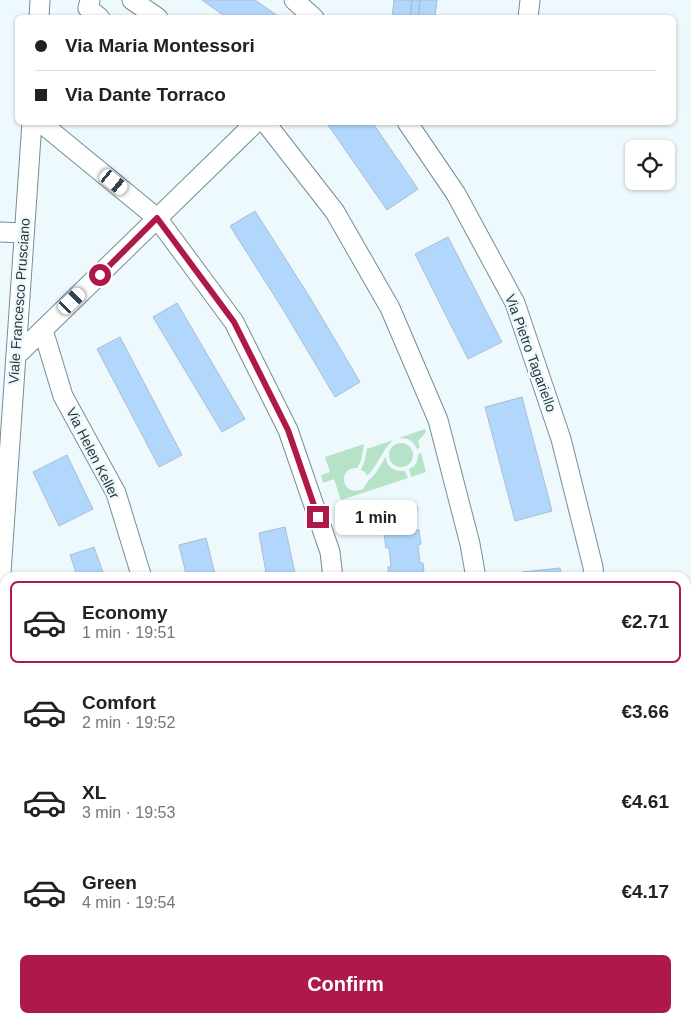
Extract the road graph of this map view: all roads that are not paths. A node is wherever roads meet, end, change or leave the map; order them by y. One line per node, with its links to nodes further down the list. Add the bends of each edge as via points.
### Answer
1 (40, 0): 6 (street)
2 (90, 0): 7 (street, via 88,8)
3 (132, 0): 8 (street)
4 (294, 0): 9 (street)
5 (530, 0): 10 (street)
6 (39, 15)
7 (96, 15)
8 (154, 15)
9 (311, 15)
10 (528, 15)
11 (32, 125): 18 (street, Viale Francesco Prusciano)
12 (44, 125): 16 (street)
13 (253, 125): 16 (street)
14 (266, 125): 25 (street, via 335,212 390,308 438,420)
15 (409, 125): 26 (street, Via Pietro Tagariello, via 456,194 515,303 561,439)
16 (157, 218): 19 (street); 24 (street, via 234,322 288,430 330,552)
17 (0, 232): 18 (street)
18 (24, 233): 20 (street, Viale Francesco Prusciano)
19 (42, 330): 20 (street); 23 (street, Via Helen Keller, via 63,396 116,494)
20 (16, 356): 21 (street, Viale Francesco Prusciano)
21 (2, 540): 22 (street, Viale Francesco Prusciano)
22 (1, 572)
23 (140, 572)
24 (332, 572)
25 (475, 572)
26 (593, 572)

